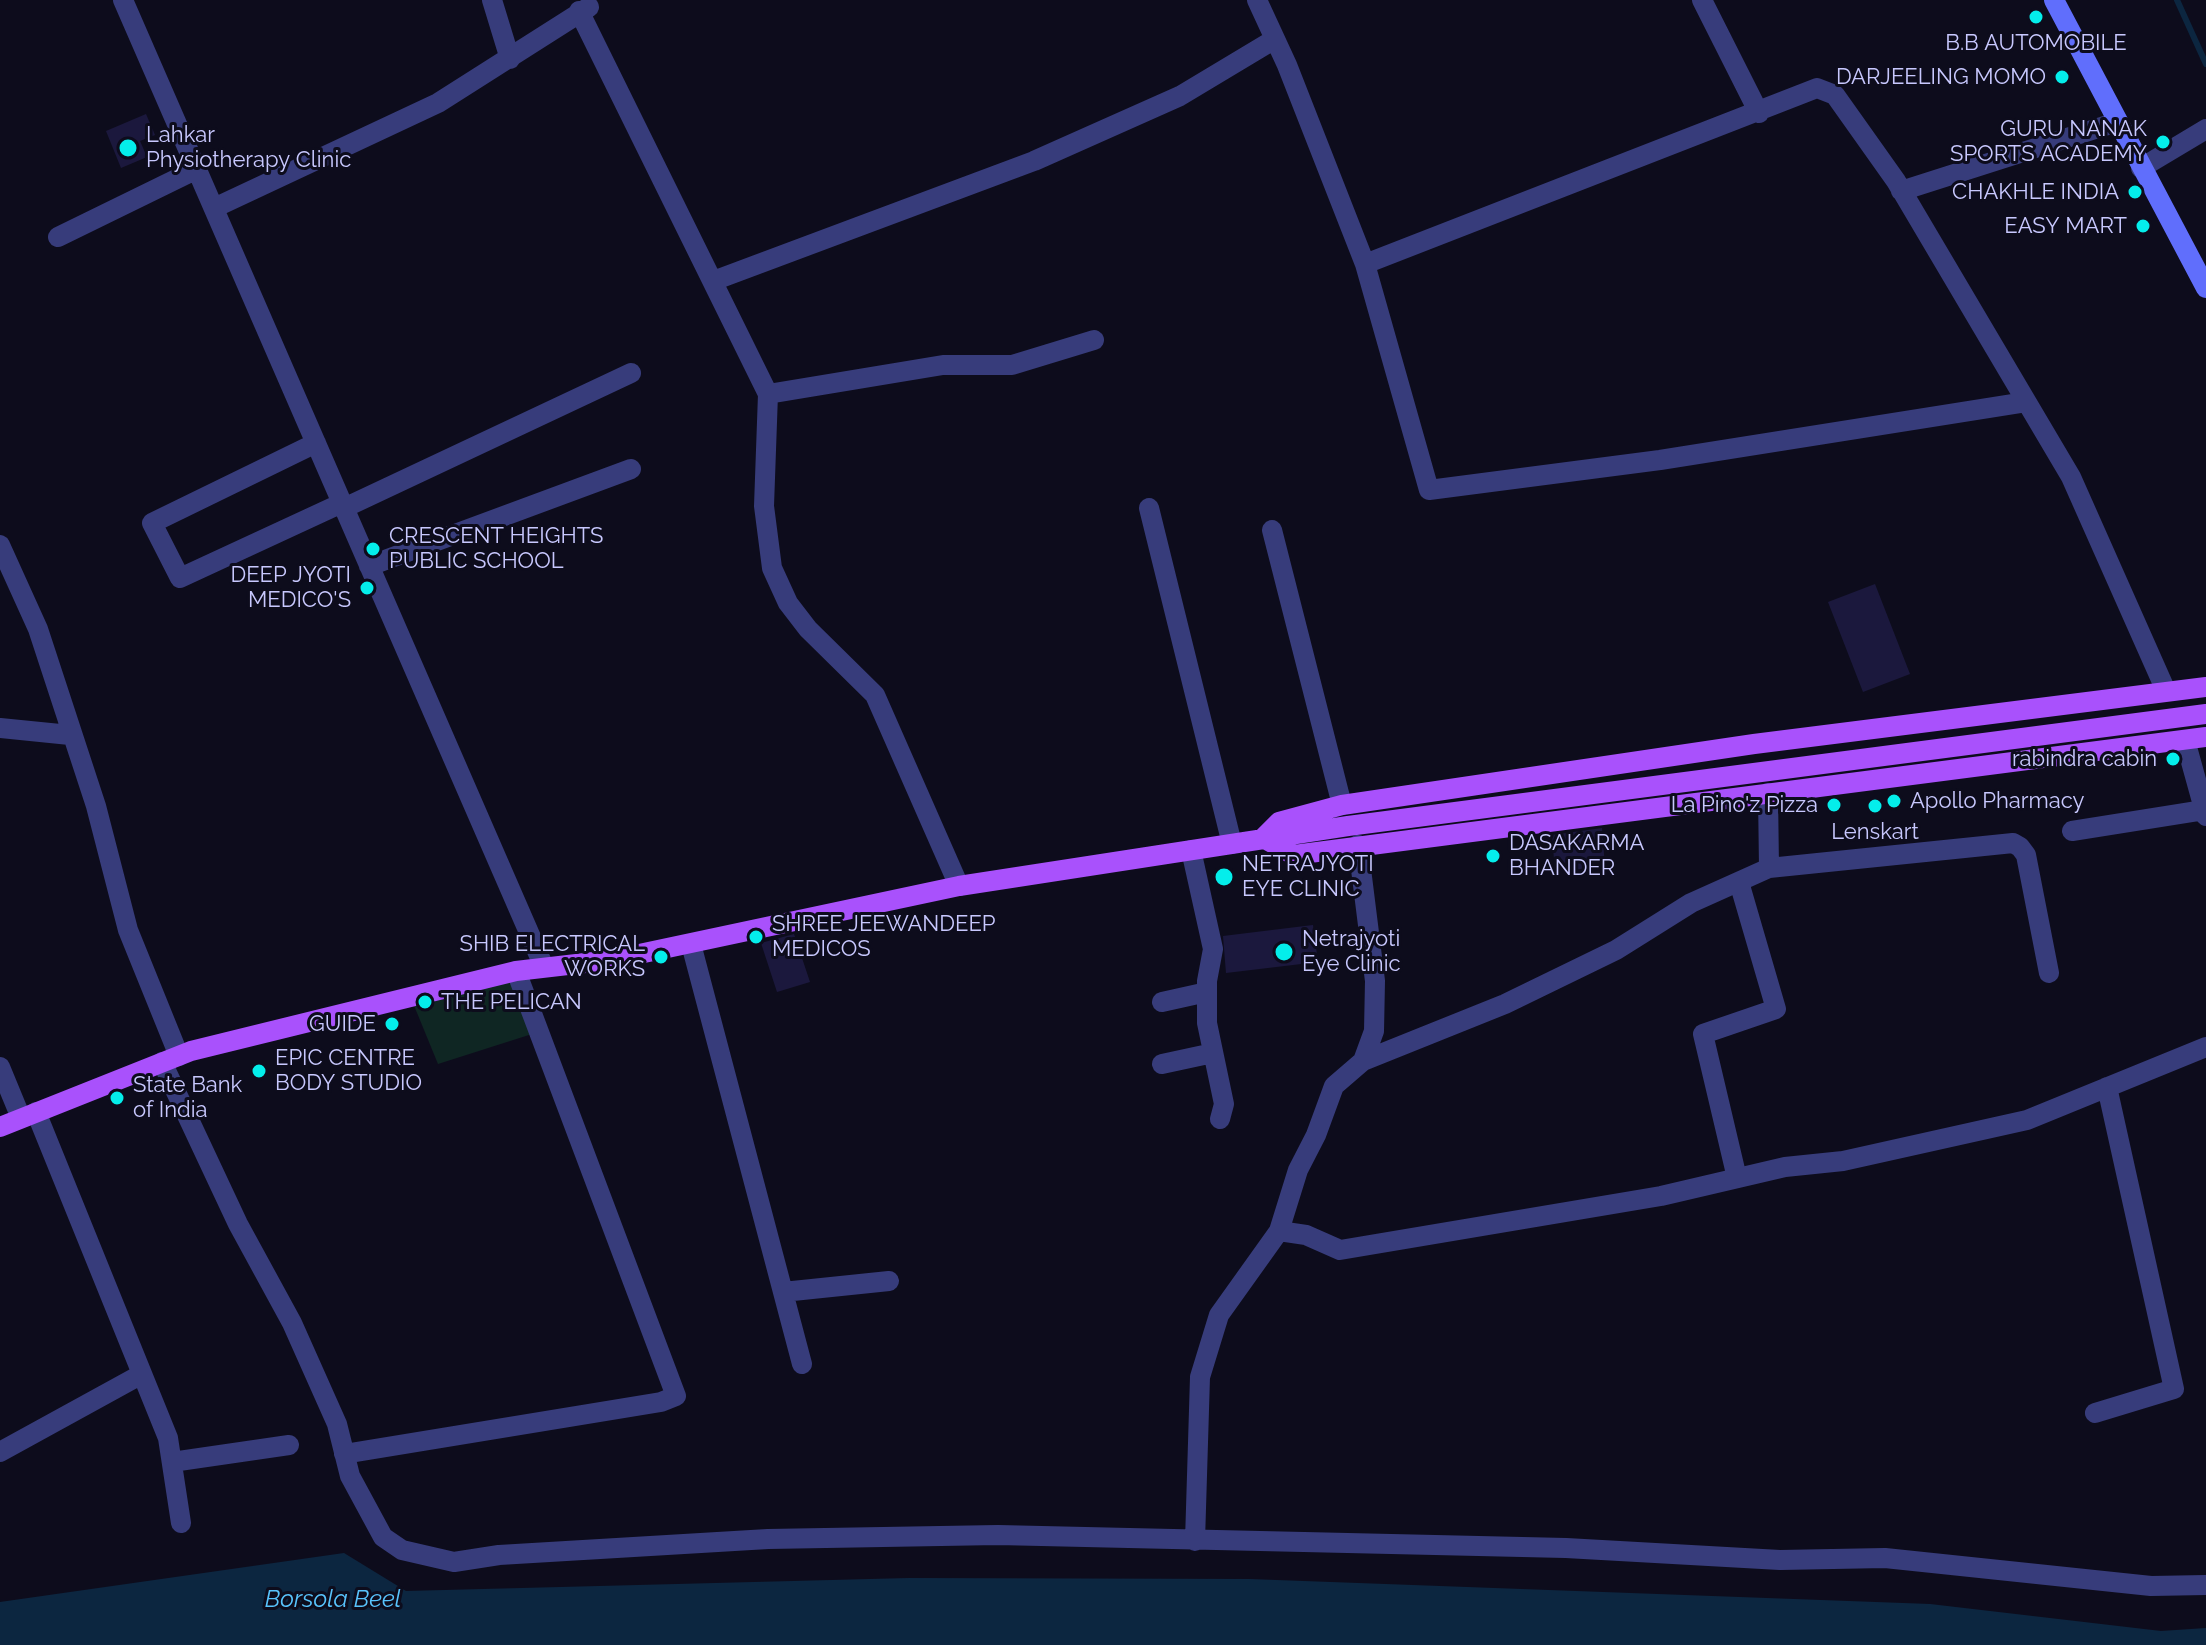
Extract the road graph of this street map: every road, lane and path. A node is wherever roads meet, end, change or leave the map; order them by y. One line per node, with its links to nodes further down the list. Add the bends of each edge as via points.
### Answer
1 (123, 0): 13 (street)
2 (492, 0): 8 (street)
3 (1257, 0): 7 (street)
4 (1702, 0): 9 (street)
5 (2054, 0): 10 (main road)
6 (582, 6): 8 (street); 18 (street)
7 (1275, 39): 17 (street); 18 (street, via 1180,96 1034,161)
8 (510, 59): 15 (street, via 438,103)
9 (1759, 113): 14 (street, via 1817,88 1835,95); 17 (street)
10 (2117, 122): 12 (main road); 14 (street)
11 (2202, 132): 12 (street)
12 (2141, 168): 19 (main road)
13 (197, 169): 15 (street); 16 (street)
14 (1901, 191): 23 (street)
15 (214, 208): 24 (street)
16 (58, 237)
17 (1365, 264): 23 (street, via 1429,490 1660,460)
18 (713, 281): 22 (street)
19 (2206, 288)
20 (1094, 340): 22 (street, via 1012,365 943,365)
21 (631, 373): 26 (street)
22 (768, 394): 48 (street, via 764,506 772,568 788,603 808,629 875,695)
23 (2026, 402): 32 (street, via 2071,477)
24 (316, 443): 26 (street); 26 (street, via 152,523 180,578)
25 (631, 469): 30 (street)
26 (343, 505): 30 (street)
27 (1149, 508): 43 (street)
28 (1272, 530): 39 (street)
29 (0, 545): 35 (street, via 38,629)
30 (369, 566): 50 (street)
31 (2206, 687): 32 (main road)
32 (2166, 691): 39 (main road)
33 (2206, 714): 42 (main road)
34 (0, 728): 35 (street)
35 (70, 735): 57 (street)
36 (2206, 737): 37 (main road)
37 (2185, 740): 38 (main road); 40 (street)
38 (1768, 793): 44 (main road); 46 (street)
39 (1342, 805): 42 (main road, via 1279,822)
40 (2205, 813): 41 (street)
41 (2072, 831)
42 (1263, 838): 43 (main road); 44 (main road, via 1294,855)
43 (1232, 844): 45 (main road)
44 (1358, 845): 58 (street, via 1375,981 1374,1031)
45 (1191, 850): 48 (main road); 53 (street, via 1213,949)
46 (1769, 868): 47 (street); 52 (street, via 2013,843 2026,855)
47 (1739, 882): 58 (street, via 1519,998); 65 (street, via 1776,1009 1703,1034)
48 (959, 886): 49 (main road)
49 (691, 944): 50 (main road); 68 (street)
50 (544, 967): 51 (main road)
51 (516, 971): 57 (main road); 74 (street, via 676,1396)
52 (2049, 973)
53 (1207, 992): 54 (street); 56 (street)
54 (1162, 1002)
55 (2206, 1047): 61 (street)
56 (1213, 1053): 59 (street); 63 (street, via 1224,1104)
57 (170, 1059): 62 (main road); 74 (street, via 238,1224 292,1323 337,1424)
58 (1363, 1061): 66 (street, via 1334,1086)
59 (1162, 1064)
60 (0, 1067): 62 (street)
61 (2107, 1087): 65 (street, via 2027,1120 1843,1161); 71 (street, via 2174,1389)
62 (29, 1115): 64 (main road); 70 (street)
63 (1220, 1119)
64 (0, 1127)
65 (1737, 1178): 66 (street, via 1661,1196 1340,1250 1306,1235)
66 (1279, 1231): 77 (street, via 1219,1315 1200,1377)
67 (889, 1281): 68 (street)
68 (783, 1292): 69 (street)
69 (802, 1364)
70 (142, 1374): 73 (street); 75 (street)
71 (2095, 1413)
72 (289, 1445): 75 (street)
73 (0, 1452)
74 (344, 1454): 77 (street, via 383,1537 402,1550 454,1562 768,1539 998,1535)
75 (172, 1462): 76 (street)
76 (181, 1523)
77 (1195, 1541): 78 (street, via 1566,1548 1780,1560 1885,1558 2151,1586)
78 (2206, 1585)

